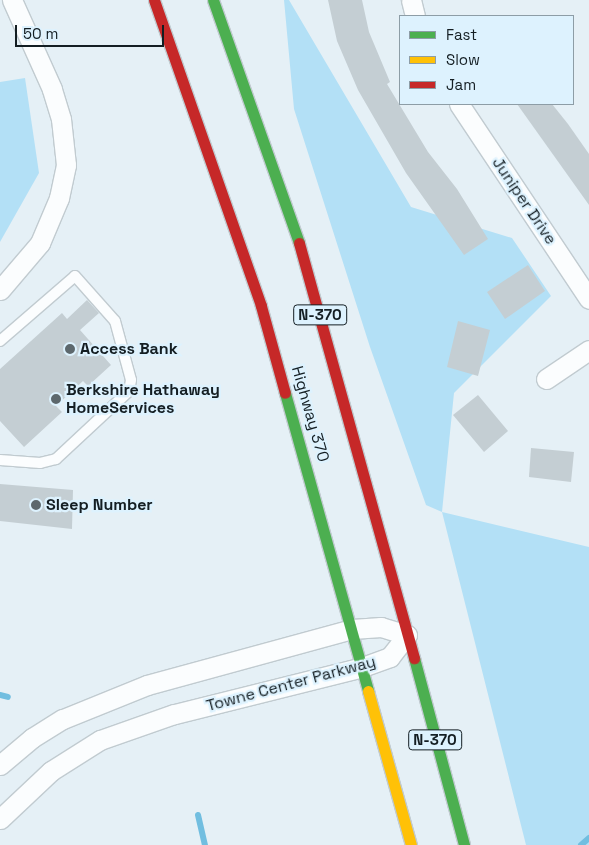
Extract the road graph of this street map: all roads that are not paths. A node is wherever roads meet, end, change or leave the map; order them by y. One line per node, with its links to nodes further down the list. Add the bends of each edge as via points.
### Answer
1 (12, 0): 7 (street, via 52,89 61,119 66,165 59,198 40,243)
2 (154, 0): 13 (highway, Highway 370 / N-370, via 261,306)
3 (214, 0): 14 (highway, N-370, via 296,232)
4 (411, 0): 5 (street)
5 (415, 15)
6 (461, 105): 8 (street, Juniper Drive)
7 (0, 290)
8 (589, 298)
9 (0, 341): 12 (lane, via 75,276 115,321 131,380 129,391 56,459 40,463)
10 (589, 350): 11 (street)
11 (546, 379)
12 (0, 460)
13 (352, 629): 14 (street, via 381,627); 15 (highway, Highway 370 / N-370); 16 (street, via 119,695 63,719 32,738)
14 (407, 635): 15 (street, Towne Center Parkway, via 390,657); 19 (highway, N-370)
15 (363, 667): 17 (street, Towne Center Parkway, via 174,714 119,732 100,740 51,771); 18 (highway, Highway 370 / N-370)
16 (0, 765)
17 (0, 819)
18 (411, 845)
19 (464, 845)

